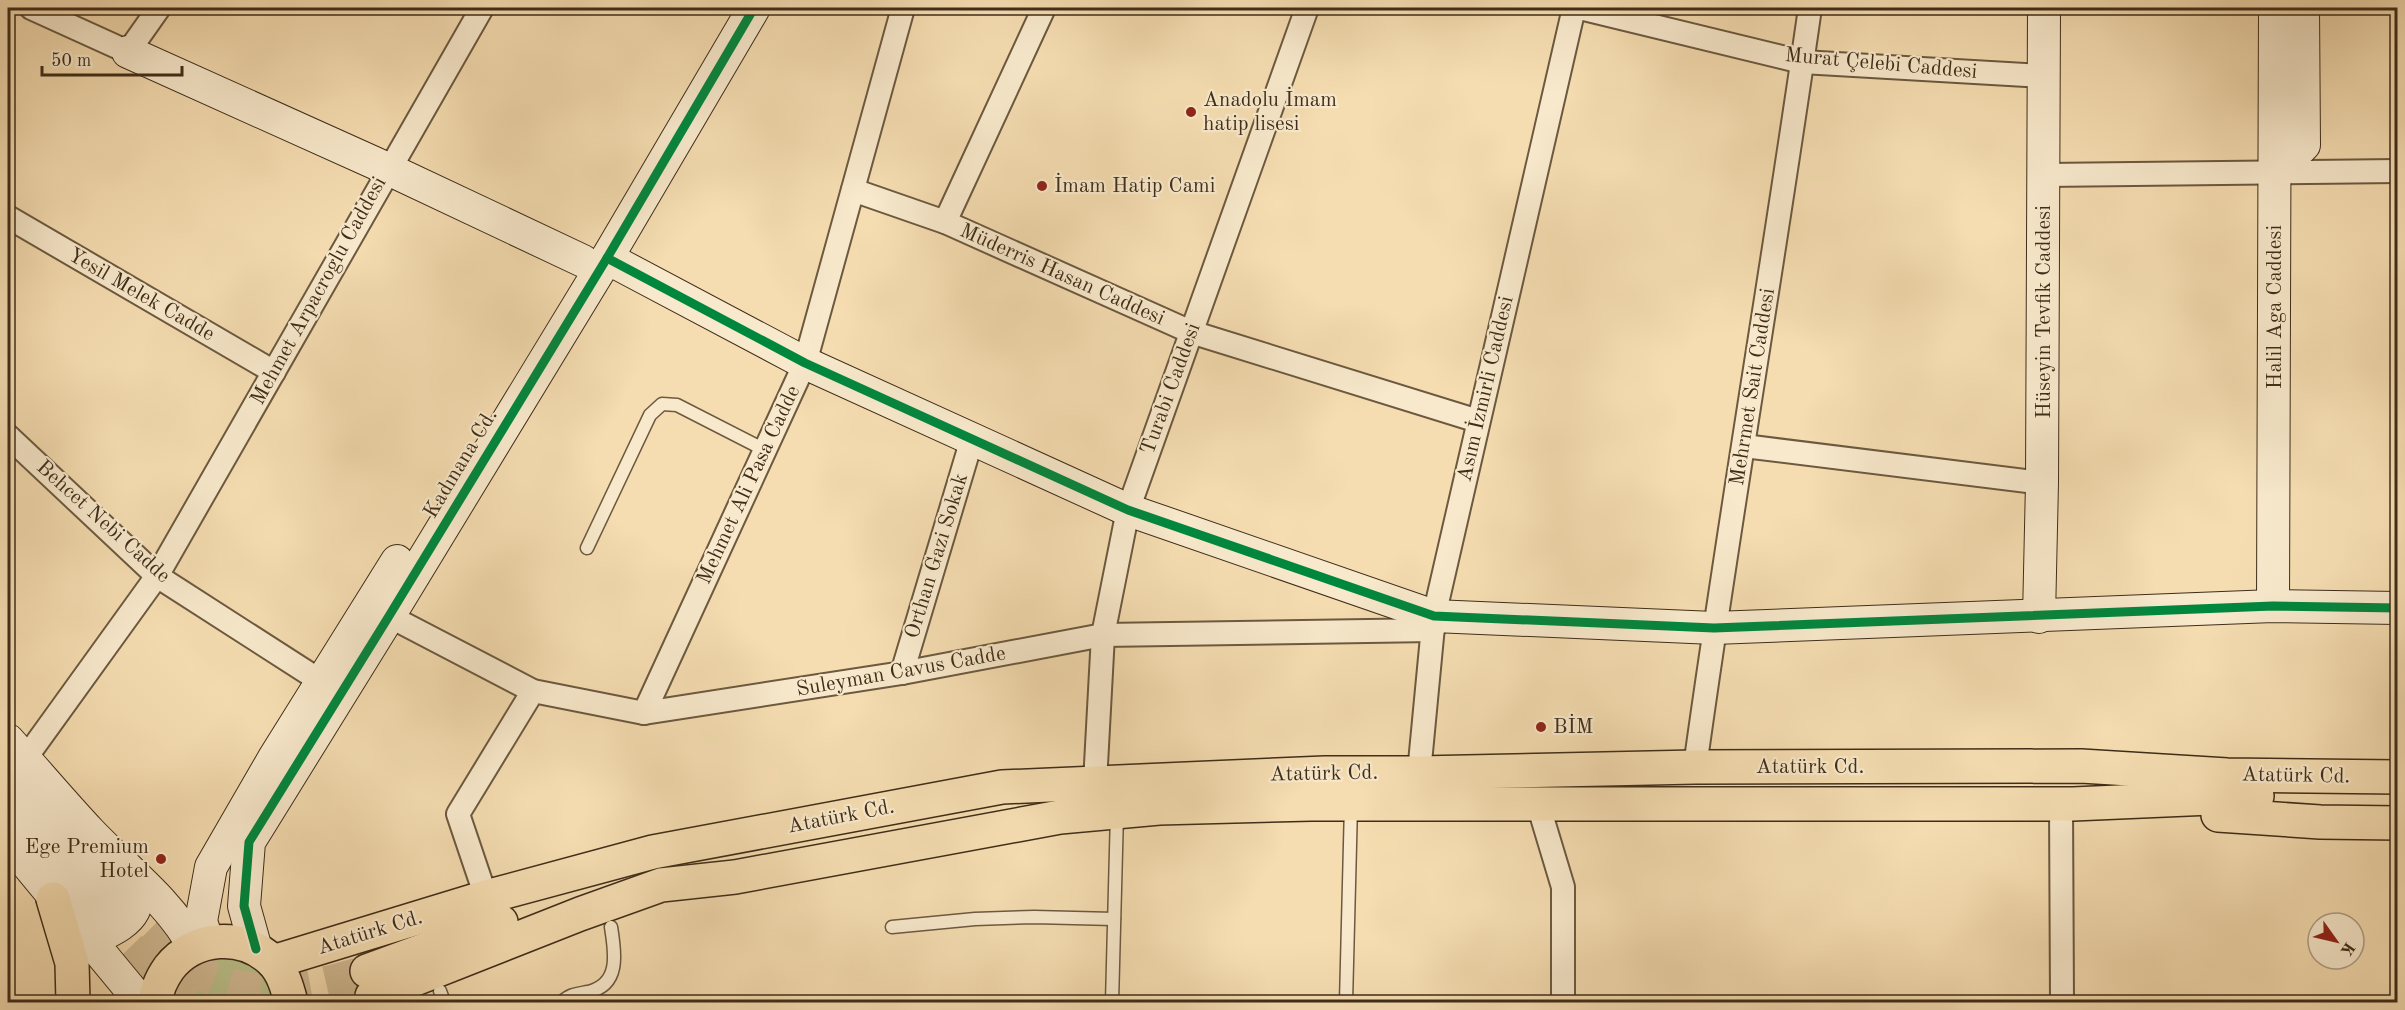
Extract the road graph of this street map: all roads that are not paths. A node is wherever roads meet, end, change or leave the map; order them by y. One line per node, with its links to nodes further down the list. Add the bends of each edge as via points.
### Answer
1 (31, 8): 15 (street)
2 (159, 8): 15 (street)
3 (482, 8): 18 (street, Mehmet Arpacroglu Caddesi)
4 (731, 8): 25 (street, Kadınana Cd.)
5 (754, 8): 25 (street, Kadınana Cd.)
6 (903, 8): 22 (street, Mehmet Ali Pasa Cadde)
7 (1044, 8): 24 (street)
8 (1306, 8): 26 (street, Turabi Caddesi)
9 (1574, 8): 29 (street, Asım İzmirli Caddesi)
10 (1580, 8): 16 (street, Murat Çelebi Caddesi)
11 (1810, 8): 16 (street, Mehrmet Sait Caddesi)
12 (2044, 8): 17 (street, Hüseyin Tevfik Caddesi)
13 (2275, 8): 20 (street, Halil Aga Caddesi)
14 (2303, 8): 20 (street, via 2304,144)
15 (128, 52): 18 (street)
16 (1802, 62): 17 (street, Murat Çelebi Caddesi); 32 (street, Mehrmet Sait Caddesi)
17 (2044, 76): 21 (street, Hüseyin Tevfik Caddesi)
18 (388, 170): 25 (street); 28 (street, Mehmet Arpacroglu Caddesi)
19 (2397, 171): 20 (street)
20 (2276, 172): 21 (street); 38 (street, Halil Aga Caddesi)
21 (2045, 175): 34 (street, Hüseyin Tevfik Caddesi)
22 (853, 190): 24 (street, Müderris Hasan Caddesi); 27 (street, Mehmet Ali Pasa Cadde)
23 (8, 217): 28 (street, Yesil Melek Cadde)
24 (945, 222): 26 (street, Müderris Hasan Caddesi)
25 (595, 260): 27 (street); 40 (street, Kadınana Cd.); 46 (street, Kadınana Cd.)
26 (1191, 332): 29 (street, Müderris Hasan Caddesi); 35 (street, Turabi Caddesi)
27 (805, 363): 31 (street); 33 (street, Mehmet Ali Pasa Cadde)
28 (274, 372): 37 (street, Mehmet Arpacroglu Caddesi)
29 (1478, 421): 42 (street, Asım İzmirli Caddesi)
30 (8, 436): 37 (street, Behcet Nebi Cadde)
31 (972, 439): 35 (street); 45 (street, Orthan Gazi Sokak)
32 (1744, 446): 34 (street); 43 (street, Mehrmet Sait Caddesi)
33 (765, 450): 36 (lane, via 677,405 662,404 653,411); 48 (street, Mehmet Ali Pasa Cadde)
34 (2042, 483): 41 (street, Hüseyin Tevfik Caddesi)
35 (1128, 510): 42 (street); 44 (street, Turabi Caddesi)
36 (587, 548)
37 (157, 576): 46 (street, Behcet Nebi Cadde); 49 (street, Mehmet Arpacroglu Caddesi)
38 (2272, 606): 39 (street); 41 (street)
39 (2397, 608)
40 (389, 616): 47 (street, Suleyman Cavus Cadde); 76 (street, Kadınana Cd., via 249,842 244,906)
41 (2039, 616): 43 (street)
42 (1433, 623): 43 (street); 44 (street, Suleyman Cavus Cadde); 53 (street, Asım İzmirli Caddesi)
43 (1714, 628): 52 (street, Mehrmet Sait Caddesi)
44 (1103, 636): 45 (street, Suleyman Cavus Cadde); 55 (street, Turabi Caddesi)
45 (902, 673): 48 (street, Suleyman Cavus Cadde)
46 (322, 682): 66 (street, Kadınana Cd.)
47 (533, 691): 48 (street, Suleyman Cavus Cadde); 69 (street, via 458,814)
48 (644, 713)
49 (13, 758): 65 (street); 71 (street)
50 (2397, 762): 51 (main road)
51 (2081, 766): 52 (main road, Atatürk Cd.); 54 (main road, Atatürk Cd., via 2227,775)
52 (1695, 767): 53 (main road, Atatürk Cd.)
53 (1419, 773): 55 (main road, Atatürk Cd.)
54 (2397, 777)
55 (1095, 783): 63 (main road, Atatürk Cd., via 1002,788)
56 (2397, 799): 59 (main road, Atatürk Cd., via 2250,795)
57 (1351, 804): 58 (main road, Atatürk Cd.); 61 (main road, Atatürk Cd.); 84 (lane)
58 (1538, 804): 59 (main road, Atatürk Cd.); 85 (street, via 1563,887)
59 (2067, 804): 62 (main road, via 2320,822); 86 (street)
60 (8, 812): 71 (street)
61 (1117, 812): 67 (main road, Atatürk Cd., via 1059,817); 72 (lane)
62 (2397, 823)
63 (722, 840): 67 (main road, Atatürk Cd., via 369,984 661,885); 69 (main road, Atatürk Cd., via 653,852)
64 (8, 841): 70 (street)
65 (126, 867): 68 (street); 71 (street, via 136,885 137,905 122,926 97,937)
66 (211, 867): 68 (street, via 182,888); 75 (street, Kadınana Cd., via 201,921)
67 (735, 877): 73 (main road, Atatürk Cd., via 699,896)
68 (153, 892): 75 (street)
69 (486, 897): 76 (main road, Atatürk Cd.)
70 (54, 899): 71 (street); 78 (main road, via 72,963)
71 (96, 912): 79 (street)
72 (1114, 920): 74 (lane, via 1034,917); 83 (lane)
73 (611, 927): 77 (main road, Atatürk Cd., via 517,960); 82 (lane, via 616,960 611,975 592,992 570,995)
74 (892, 927)
75 (201, 945): 76 (main road, via 236,942); 80 (main road, via 176,960 163,977)
76 (264, 955): 81 (main road, via 285,981)
77 (433, 999)
78 (73, 1002)
79 (141, 1002)
80 (156, 1002)
81 (291, 1002)
82 (562, 1002)
83 (1112, 1002)
84 (1346, 1002)
85 (1563, 1002)
86 (2061, 1002)

